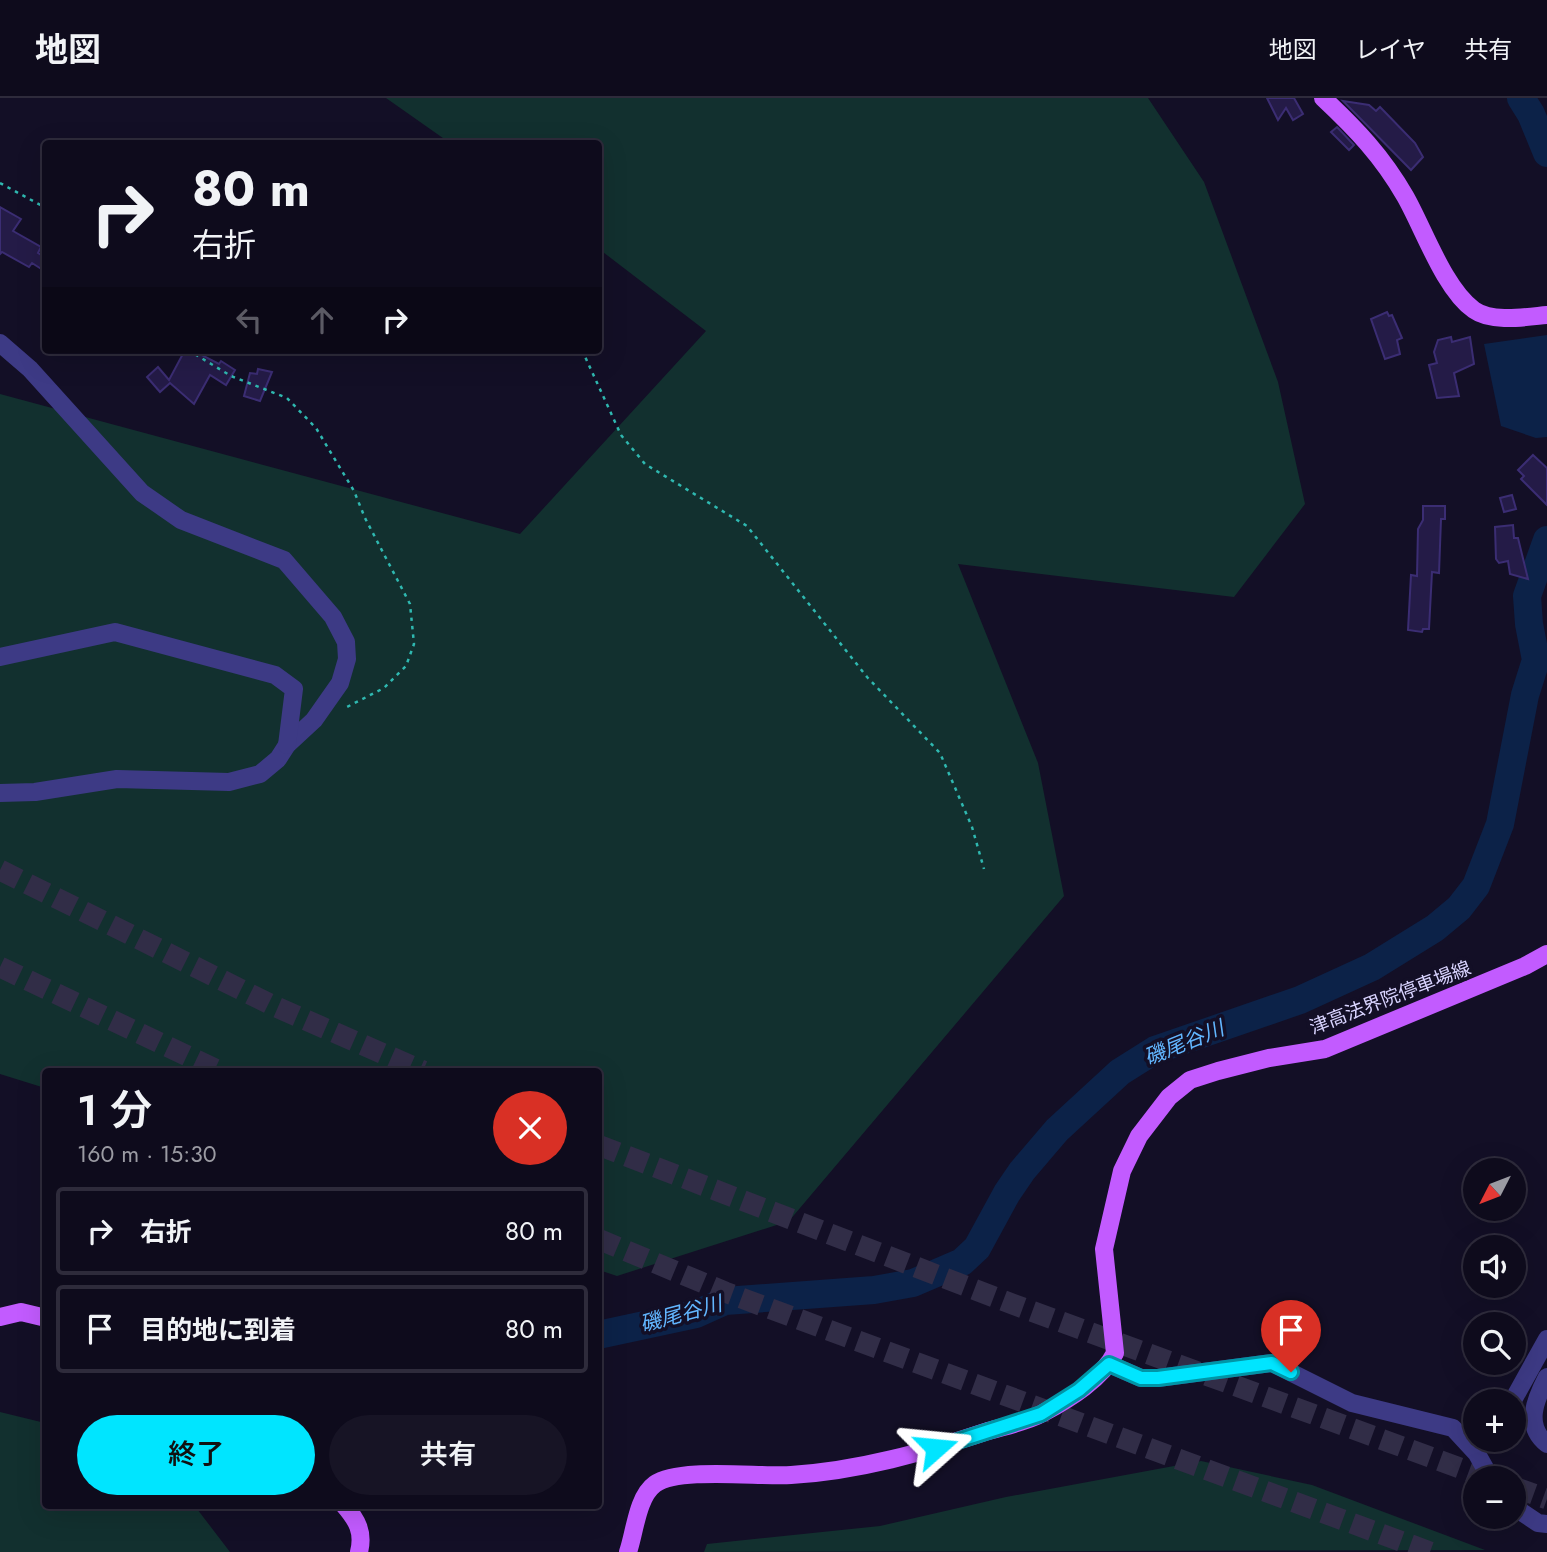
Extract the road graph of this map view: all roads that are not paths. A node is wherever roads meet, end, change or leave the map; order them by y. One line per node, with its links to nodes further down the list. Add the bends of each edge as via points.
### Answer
1 (1323, 98): 2 (main road, via 1371,144 1405,195 1455,289 1475,311 1510,319)
2 (1547, 315)
3 (0, 343): 5 (street, via 30,369 142,493 181,520 284,560 333,617 346,642 340,683 314,720)
4 (0, 657): 5 (street, via 115,632 275,675 294,689)
5 (287, 745): 6 (street, via 278,760 260,774 229,782 117,779)
6 (0, 793)
7 (1547, 954): 11 (main road, 津高法界院停車場線, via 1325,1049 1218,1071 1190,1080 1169,1097 1139,1136 1122,1171 1104,1249 1116,1340)
8 (0, 1317): 9 (main road, via 21,1312)
9 (42, 1317)
10 (1547, 1339): 13 (street)
11 (1109, 1364): 14 (street, via 1141,1378 1158,1378 1272,1363 1352,1403); 20 (main road, via 1041,1414 936,1448 793,1475 672,1475 653,1485 641,1505)
12 (1547, 1377): 15 (street, via 1532,1417 1534,1431)
13 (1518, 1389)
14 (1463, 1434)
15 (1547, 1444)
16 (347, 1509): 19 (main road, via 363,1537)
17 (1526, 1514): 18 (street)
18 (1547, 1524)
19 (359, 1552)
20 (628, 1552)

